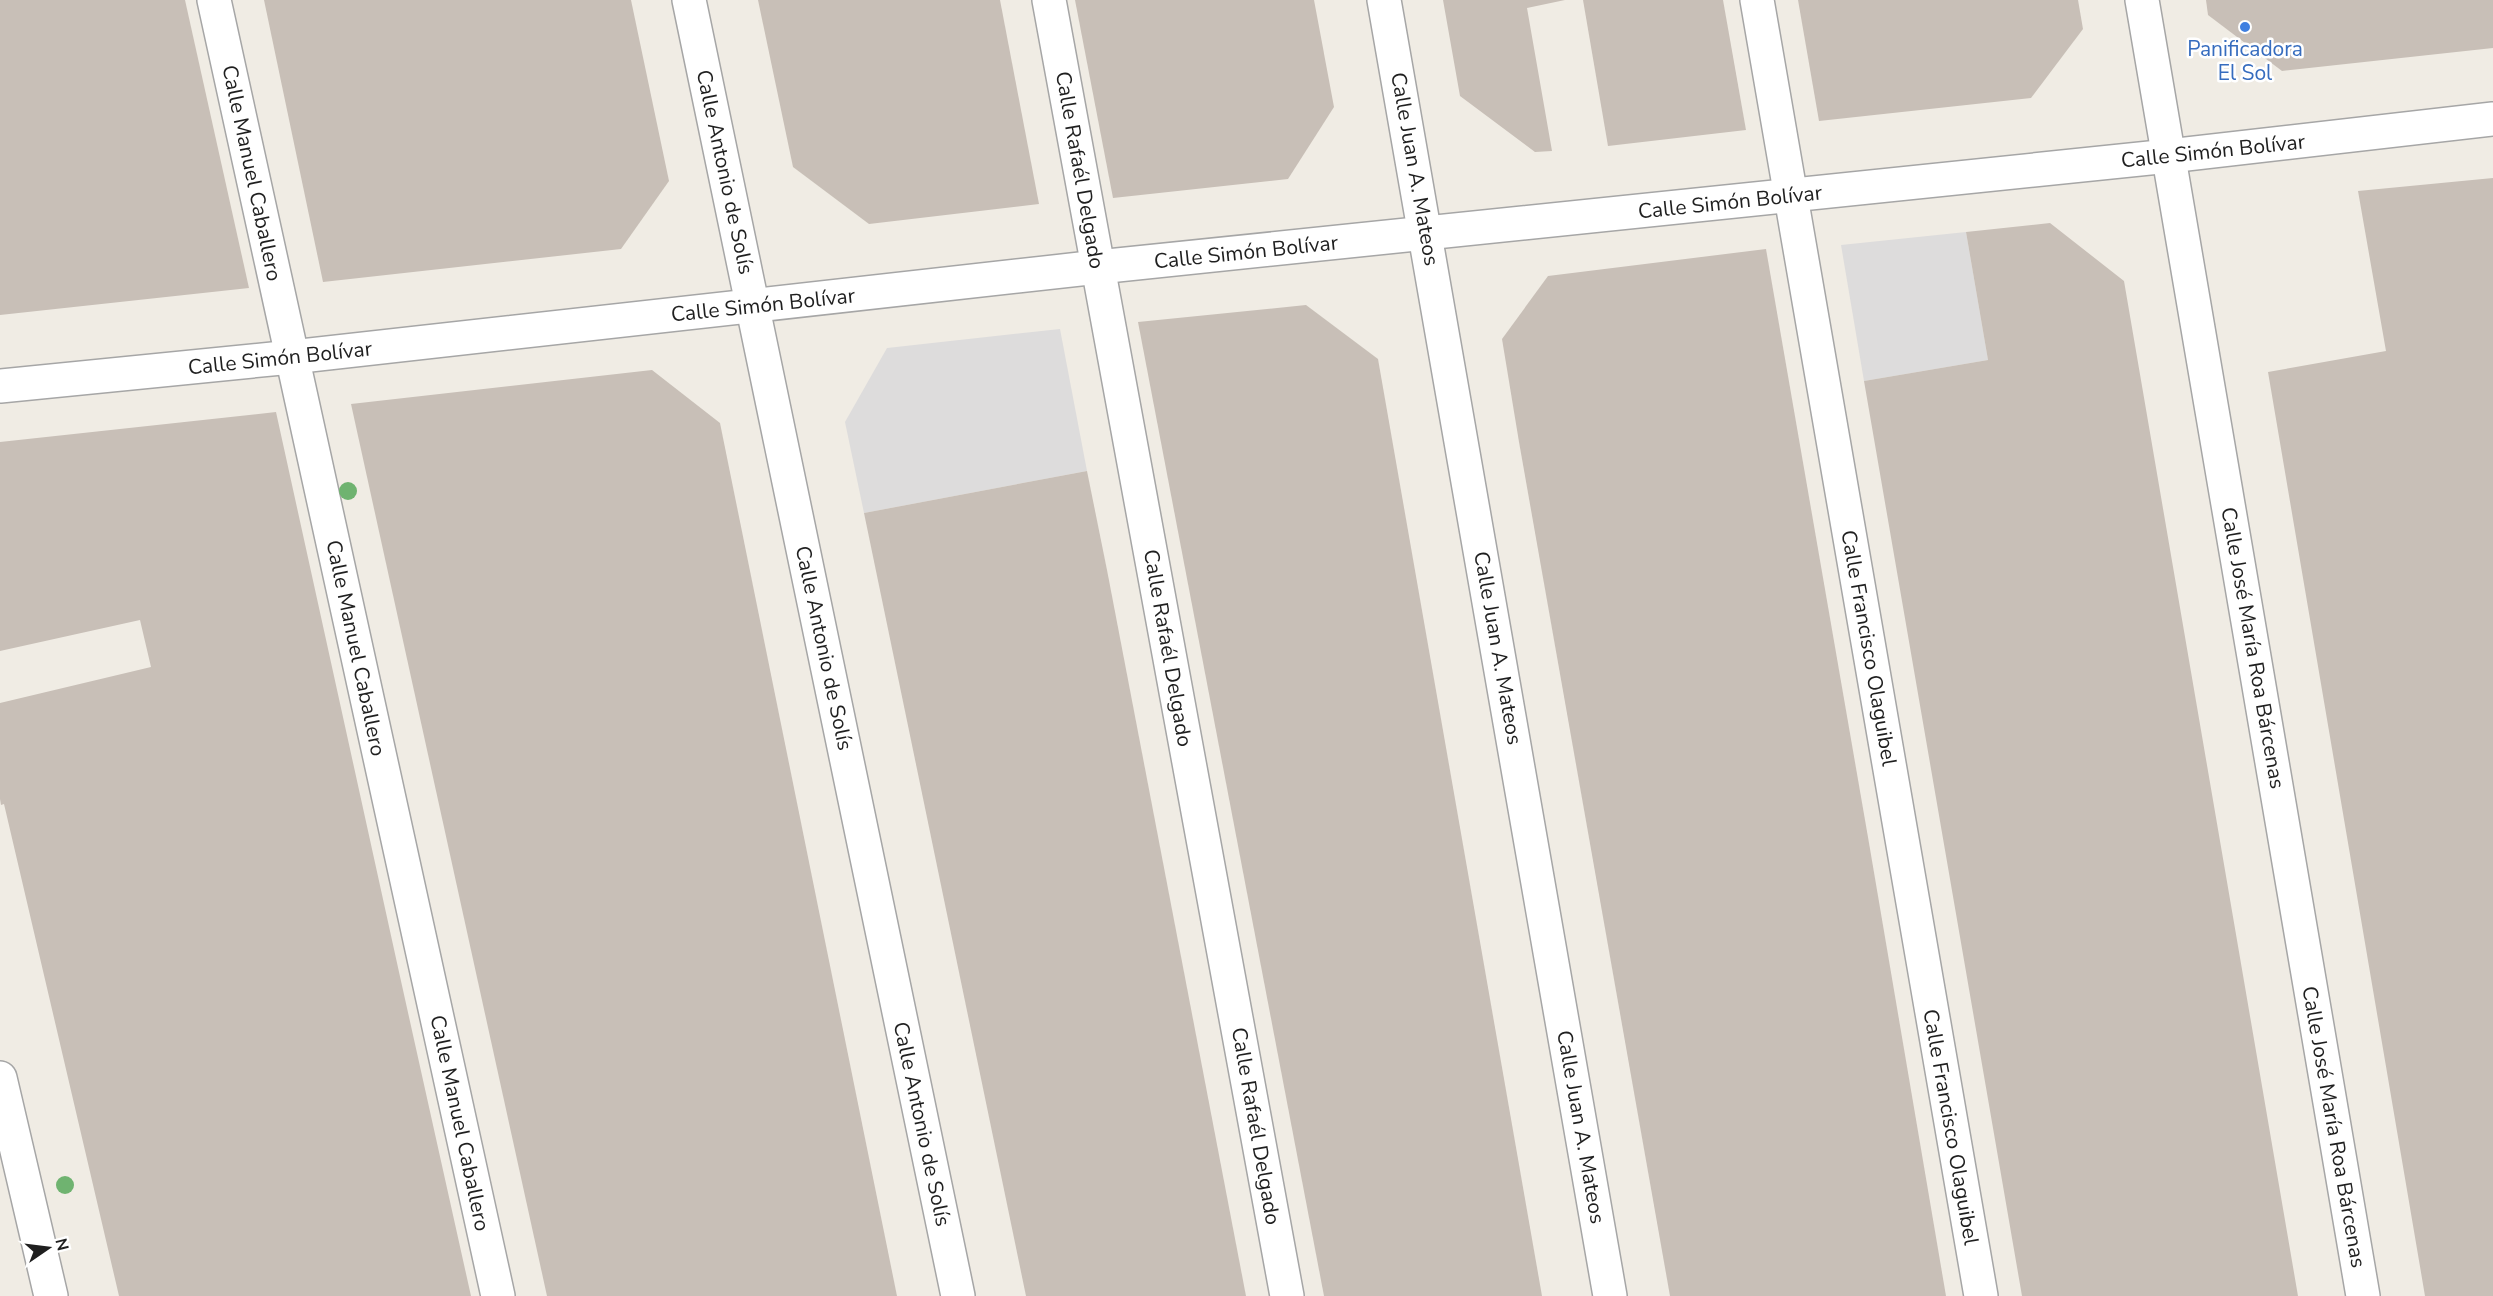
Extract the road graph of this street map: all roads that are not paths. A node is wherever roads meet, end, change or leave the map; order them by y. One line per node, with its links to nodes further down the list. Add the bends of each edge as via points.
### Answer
1 (214, 0): 13 (street, Calle Manuel Caballero)
2 (689, 0): 12 (street, Calle Antonio de Solís)
3 (1049, 0): 11 (street, Calle Rafaél Delgado)
4 (1384, 0): 10 (street, Calle Juan A. Mateos)
5 (1757, 0): 9 (street, Calle Francisco Olaguibel)
6 (2142, 0): 8 (street, Calle José María Roa Bárcenas)
7 (2493, 119): 8 (street, Calle Simón Bolívar)
8 (2169, 156): 9 (street, Calle Simón Bolívar); 22 (street, Calle José María Roa Bárcenas)
9 (1791, 196): 10 (street, Calle Simón Bolívar); 21 (street, Calle Francisco Olaguibel)
10 (1426, 234): 11 (street, Calle Simón Bolívar); 20 (street, Calle Juan A. Mateos)
11 (1098, 267): 12 (street, Calle Simón Bolívar); 19 (street, Calle Rafaél Delgado)
12 (753, 306): 13 (street, Calle Simón Bolívar); 18 (street, Calle Antonio de Solís)
13 (292, 357): 14 (street, Calle Simón Bolívar); 17 (street, Calle Manuel Caballero)
14 (0, 386)
15 (0, 1078): 16 (street)
16 (51, 1296)
17 (498, 1296)
18 (958, 1296)
19 (1287, 1296)
20 (1610, 1296)
21 (1980, 1296)
22 (2363, 1296)

